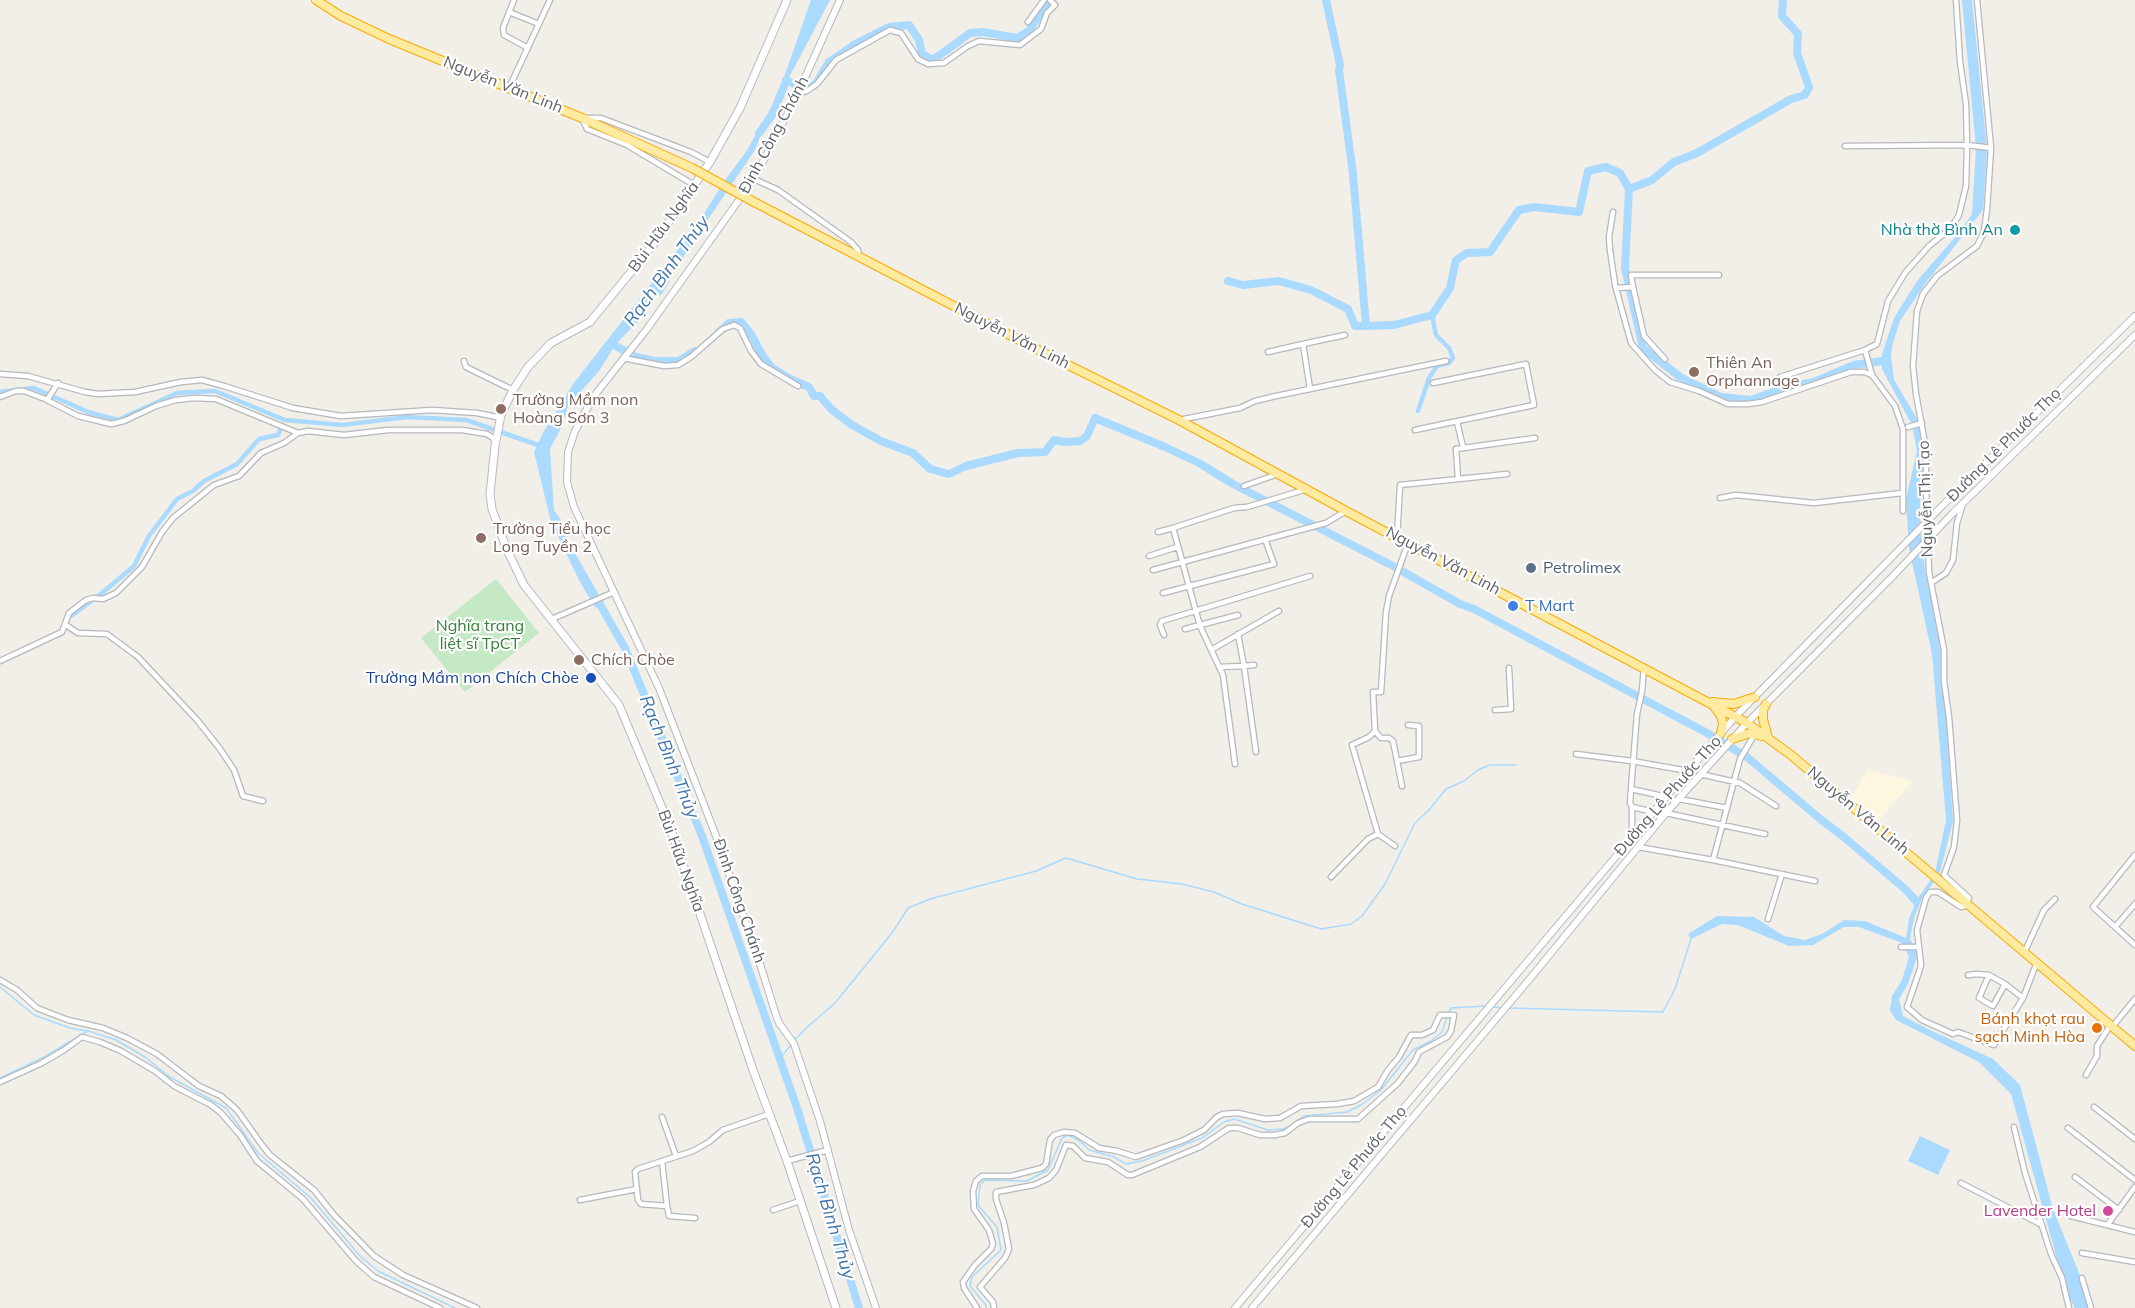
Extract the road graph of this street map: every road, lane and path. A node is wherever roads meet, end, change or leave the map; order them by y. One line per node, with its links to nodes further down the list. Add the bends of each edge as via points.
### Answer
1 (316, 0): 15 (highway, Nguyễn Văn Linh, via 389,39)
2 (514, 0): 11 (street)
3 (550, 0): 13 (street)
4 (787, 0): 21 (main road, Bùi Hữu Nghĩa, via 740,108)
5 (840, 0): 16 (street, Đinh Công Chánh)
6 (1044, 0): 12 (street)
7 (1062, 0): 10 (street)
8 (1956, 0): 19 (street)
9 (1977, 0): 20 (street, Nguyễn Thị Tạo)
10 (1053, 3): 16 (street, via 1041,29 1020,45 979,41 940,64 921,62 901,33 893,30 836,60 807,91)
11 (509, 12): 13 (street); 14 (street, via 504,35)
12 (1028, 22)
13 (540, 24): 14 (street)
14 (528, 48): 15 (street)
15 (509, 88): 17 (highway, Nguyễn Văn Linh)
16 (800, 89): 22 (street, Đinh Công Chánh)
17 (582, 118): 21 (street, via 602,118); 23 (street, via 587,129 627,145); 25 (highway, Nguyễn Văn Linh, bridge, via 692,168)
18 (1845, 146): 19 (street)
19 (1969, 146): 20 (street); 34 (street, via 1959,215 1951,228 1905,273 1888,301 1877,344)
20 (1989, 148): 52 (street, Nguyễn Thị Tạo, via 1987,209 1981,238 1977,246 1936,276 1917,307 1914,377)
21 (710, 162): 23 (main road, Bùi Hữu Nghĩa)
22 (754, 179): 25 (street, via 778,190 851,242); 35 (street, Đinh Công Chánh)
23 (694, 185): 46 (main road, Bùi Hữu Nghĩa, via 645,255 590,322 551,343)
24 (1613, 212): 28 (street, via 1609,237)
25 (859, 256): 50 (highway, Nguyễn Văn Linh)
26 (1719, 274): 27 (street, via 1631,272)
27 (1632, 287): 28 (street); 36 (street, via 1644,336)
28 (1618, 288): 39 (street, via 1634,349 1670,382 1724,403 1757,403 1851,372)
29 (2135, 316): 59 (street, Đường Lê Phước Thọ)
30 (1345, 335): 32 (street)
31 (2135, 335): 60 (street, Đường Lê Phước Thọ)
32 (1303, 344): 33 (street); 45 (street)
33 (1268, 352)
34 (1866, 352): 39 (street); 41 (street)
35 (624, 357): 44 (street, via 664,366 678,365 723,329 734,325 740,328 761,364); 83 (street, Đinh Công Chánh, via 583,413 571,440 567,482 574,507)
36 (1665, 359)
37 (464, 361): 46 (street, via 466,367)
38 (1446, 361): 45 (street)
39 (1871, 373): 66 (street, via 1895,406 1903,429)
40 (0, 374): 43 (street, via 28,376)
41 (1780, 377)
42 (1433, 383): 51 (street, via 1526,364 1534,405)
43 (57, 385): 48 (street); 49 (street, via 104,394 202,380 293,408 334,416 432,410)
44 (798, 386)
45 (1310, 389): 50 (street)
46 (513, 390): 49 (main road, Bùi Hữu Nghĩa)
47 (0, 397): 48 (street, via 21,391)
48 (48, 398): 55 (street, via 78,416 111,424 176,400 216,399)
49 (501, 418): 57 (main road, Bùi Hữu Nghĩa)
50 (1179, 420): 61 (highway, Nguyễn Văn Linh)
51 (1457, 422): 54 (street); 58 (street)
52 (1922, 423): 53 (street); 81 (street, Nguyễn Thị Tạo)
53 (1908, 427)
54 (1414, 430)
55 (298, 433): 57 (street, via 470,430 490,436); 89 (street, via 261,453 239,476 214,485 195,500 167,524 142,567 122,588 104,599 86,600 71,611)
56 (1535, 438): 58 (street)
57 (496, 443): 88 (main road, Bùi Hữu Nghĩa, via 492,509 517,573)
58 (1463, 447): 63 (street, via 1456,449)
59 (1991, 457): 60 (street); 101 (street, Đường Lê Phước Thọ, bridge)
60 (2000, 467): 68 (street, Đường Lê Phước Thọ)
61 (1278, 474): 64 (street); 65 (highway, Nguyễn Văn Linh)
62 (1507, 474): 63 (street)
63 (1458, 478): 73 (street, via 1400,486)
64 (1244, 486)
65 (1307, 489): 69 (highway, Nguyễn Văn Linh); 71 (street)
66 (1902, 493): 67 (street, via 1814,503 1736,495); 70 (street)
67 (1720, 498)
68 (1964, 502): 81 (street, via 1957,519 1952,564); 103 (street, Đường Lê Phước Thọ, bridge)
69 (1346, 511): 73 (highway, Nguyễn Văn Linh); 74 (street, via 1326,523)
70 (1903, 512)
71 (1173, 528): 72 (street); 76 (street)
72 (1158, 532)
73 (1397, 538): 75 (highway, Nguyễn Văn Linh)
74 (1265, 539): 78 (street); 82 (street, via 1274,564)
75 (1408, 543): 99 (highway, Nguyễn Văn Linh); 108 (street, via 1386,612 1381,692 1373,695)
76 (1177, 547): 77 (street); 78 (street)
77 (1149, 556)
78 (1181, 562): 79 (street); 82 (street)
79 (1153, 570)
80 (1310, 576): 85 (street)
81 (1931, 583): 145 (street, Nguyễn Thị Tạo, via 1944,650 1957,820 1954,847 1944,875 1969,898)
82 (1189, 587): 84 (street); 85 (street)
83 (615, 592): 88 (street); 172 (street, Đinh Công Chánh, via 709,815 775,1012 793,1042)
84 (1163, 593)
85 (1196, 610): 90 (street); 93 (street, via 1161,622)
86 (1279, 611): 92 (street)
87 (1238, 615): 90 (street)
88 (552, 619): 167 (main road, Bùi Hữu Nghĩa, via 619,705 668,822)
89 (66, 625): 95 (street, via 62,632); 125 (street, via 78,633 107,634 138,657 220,749 234,770 243,796)
90 (1200, 626): 91 (street); 94 (street)
91 (1185, 630)
92 (1238, 634): 94 (street); 97 (street)
93 (1164, 635)
94 (1211, 650): 98 (street)
95 (0, 661)
96 (1254, 665): 97 (street)
97 (1244, 666): 98 (street); 113 (street)
98 (1220, 667): 117 (street)
99 (1644, 667): 102 (highway, Nguyễn Văn Linh); 116 (street)
100 (1509, 668): 104 (street, via 1511,709)
101 (1755, 698): 102 (highway, via 1734,704); 105 (street, Đường Lê Phước Thọ)
102 (1710, 702): 105 (highway, Nguyễn Văn Linh); 110 (highway, via 1721,716)
103 (1766, 704): 106 (street, Đường Lê Phước Thọ); 111 (highway, via 1762,719)
104 (1495, 710)
105 (1737, 716): 106 (highway, Nguyễn Văn Linh); 110 (street, Đường Lê Phước Thọ)
106 (1747, 723): 109 (highway, Nguyễn Văn Linh); 112 (street, Đường Lê Phước Thọ)
107 (1408, 724): 115 (street, via 1419,726 1419,758)
108 (1375, 731): 115 (street, via 1381,738 1393,741); 132 (street, via 1352,748)
109 (1756, 732): 111 (highway, Nguyễn Văn Linh); 112 (highway); 120 (street, via 1740,759)
110 (1721, 733): 118 (street, Đường Lê Phước Thọ)
111 (1768, 738): 145 (highway, Nguyễn Văn Linh)
112 (1732, 739): 119 (street, Đường Lê Phước Thọ)
113 (1256, 752)
114 (1576, 754): 116 (street)
115 (1397, 761): 121 (street)
116 (1632, 761): 118 (street); 122 (street)
117 (1235, 764)
118 (1688, 771): 123 (street, Đường Lê Phước Thọ)
119 (1700, 774): 120 (street); 124 (street, Đường Lê Phước Thọ)
120 (1734, 782): 126 (street); 128 (street)
121 (1402, 786)
122 (1631, 789): 123 (street); 127 (street)
123 (1667, 797): 129 (street, Đường Lê Phước Thọ)
124 (1679, 799): 128 (street); 130 (street, Đường Lê Phước Thọ)
125 (263, 801)
126 (1776, 806)
127 (1632, 807): 129 (street); 134 (street)
128 (1727, 808): 131 (street)
129 (1654, 812): 134 (street, Đường Lê Phước Thọ)
130 (1666, 813): 131 (street); 136 (street, Đường Lê Phước Thọ)
131 (1722, 825): 133 (street); 139 (street)
132 (1378, 834): 135 (street); 142 (street, via 1368,839)
133 (1765, 834)
134 (1632, 837): 138 (street, Đường Lê Phước Thọ)
135 (1395, 846)
136 (1638, 847): 139 (street); 140 (street, Đường Lê Phước Thọ)
137 (2135, 855): 148 (street, via 2093,907)
138 (1615, 857): 140 (street); 162 (street, Đường Lê Phước Thọ)
139 (1713, 860): 141 (street)
140 (1623, 865): 163 (street, Đường Lê Phước Thọ)
141 (1782, 874): 143 (street); 147 (street)
142 (1331, 877)
143 (1815, 881)
144 (2055, 899): 152 (street, via 2044,910)
145 (1964, 901): 151 (street, via 1961,907 1938,892 1930,892 1923,905); 152 (highway, Nguyễn Văn Linh)
146 (2135, 904): 148 (street)
147 (1768, 919)
148 (2115, 927): 149 (street)
149 (2135, 945)
150 (1901, 947): 151 (street)
151 (1916, 947): 158 (street, via 1921,965 1907,1007 1922,1020 1953,1034 1994,1045)
152 (2025, 951): 153 (highway, Nguyễn Văn Linh)
153 (2037, 962): 158 (street); 160 (highway, Nguyễn Văn Linh)
154 (1968, 975): 155 (street)
155 (1989, 975): 157 (street); 157 (street, via 1979,998 1993,1006)
156 (0, 980): 195 (street, via 37,1008 127,1038 157,1054 199,1086 221,1096 237,1110 270,1155 314,1190 374,1256 403,1275)
157 (2005, 984): 158 (street)
158 (2023, 998)
159 (2135, 999): 160 (street)
160 (2112, 1025): 161 (highway, Nguyễn Văn Linh); 164 (street, via 2097,1046 2097,1056)
161 (2135, 1046)
162 (1449, 1055): 163 (street); 200 (street, Đường Lê Phước Thọ)
163 (1459, 1062): 201 (street, Đường Lê Phước Thọ)
164 (2086, 1075)
165 (0, 1082): 194 (street, via 42,1063 82,1037 121,1051 220,1113 257,1161 303,1199 374,1277)
166 (2094, 1107): 171 (street)
167 (769, 1114): 173 (street, via 723,1130 693,1151); 175 (main road, Bùi Hữu Nghĩa)
168 (662, 1117): 173 (street)
169 (2014, 1126): 189 (street)
170 (2068, 1128): 177 (street)
171 (2135, 1139)
172 (828, 1150): 175 (street); 197 (street, Đinh Công Chánh, via 849,1230)
173 (676, 1156): 174 (street)
174 (662, 1161): 180 (street, via 636,1170); 183 (street)
175 (788, 1161): 182 (main road, Bùi Hữu Nghĩa)
176 (2075, 1177): 185 (street)
177 (2135, 1180)
178 (1961, 1183): 189 (street)
179 (2135, 1187): 185 (street)
180 (637, 1189): 181 (street); 183 (street, via 640,1204)
181 (580, 1200)
182 (800, 1201): 184 (street); 196 (main road, Bùi Hữu Nghĩa)
183 (667, 1206): 187 (street, via 669,1216)
184 (773, 1210)
185 (2119, 1210): 188 (street)
186 (2071, 1216): 188 (street)
187 (695, 1218)
188 (2108, 1224): 190 (street)
189 (2042, 1225): 202 (street, via 2062,1278)
190 (2135, 1232)
191 (2082, 1253): 192 (street)
192 (2135, 1262)
193 (2082, 1278): 203 (street)
194 (440, 1308)
195 (477, 1308)
196 (836, 1308)
197 (876, 1308)
198 (977, 1308): 199 (street, via 963,1282 993,1244 974,1209 973,1191 979,1178 1011,1176 1042,1168 1050,1140 1064,1132 1075,1133 1099,1148 1136,1157 1184,1140 1226,1113 1280,1118 1301,1106 1354,1101 1378,1087 1411,1035 1433,1030 1440,1015 1454,1015 1447,1036 1419,1052 1398,1083 1358,1119 1309,1119 1275,1135 1229,1128 1200,1147 1132,1175 1108,1162 1085,1158 1073,1146 1066,1145 1049,1178 996,1192 1009,1249 980,1287)
199 (994, 1308)
200 (1235, 1308)
201 (1252, 1308)
202 (2068, 1308)
203 (2091, 1308)

